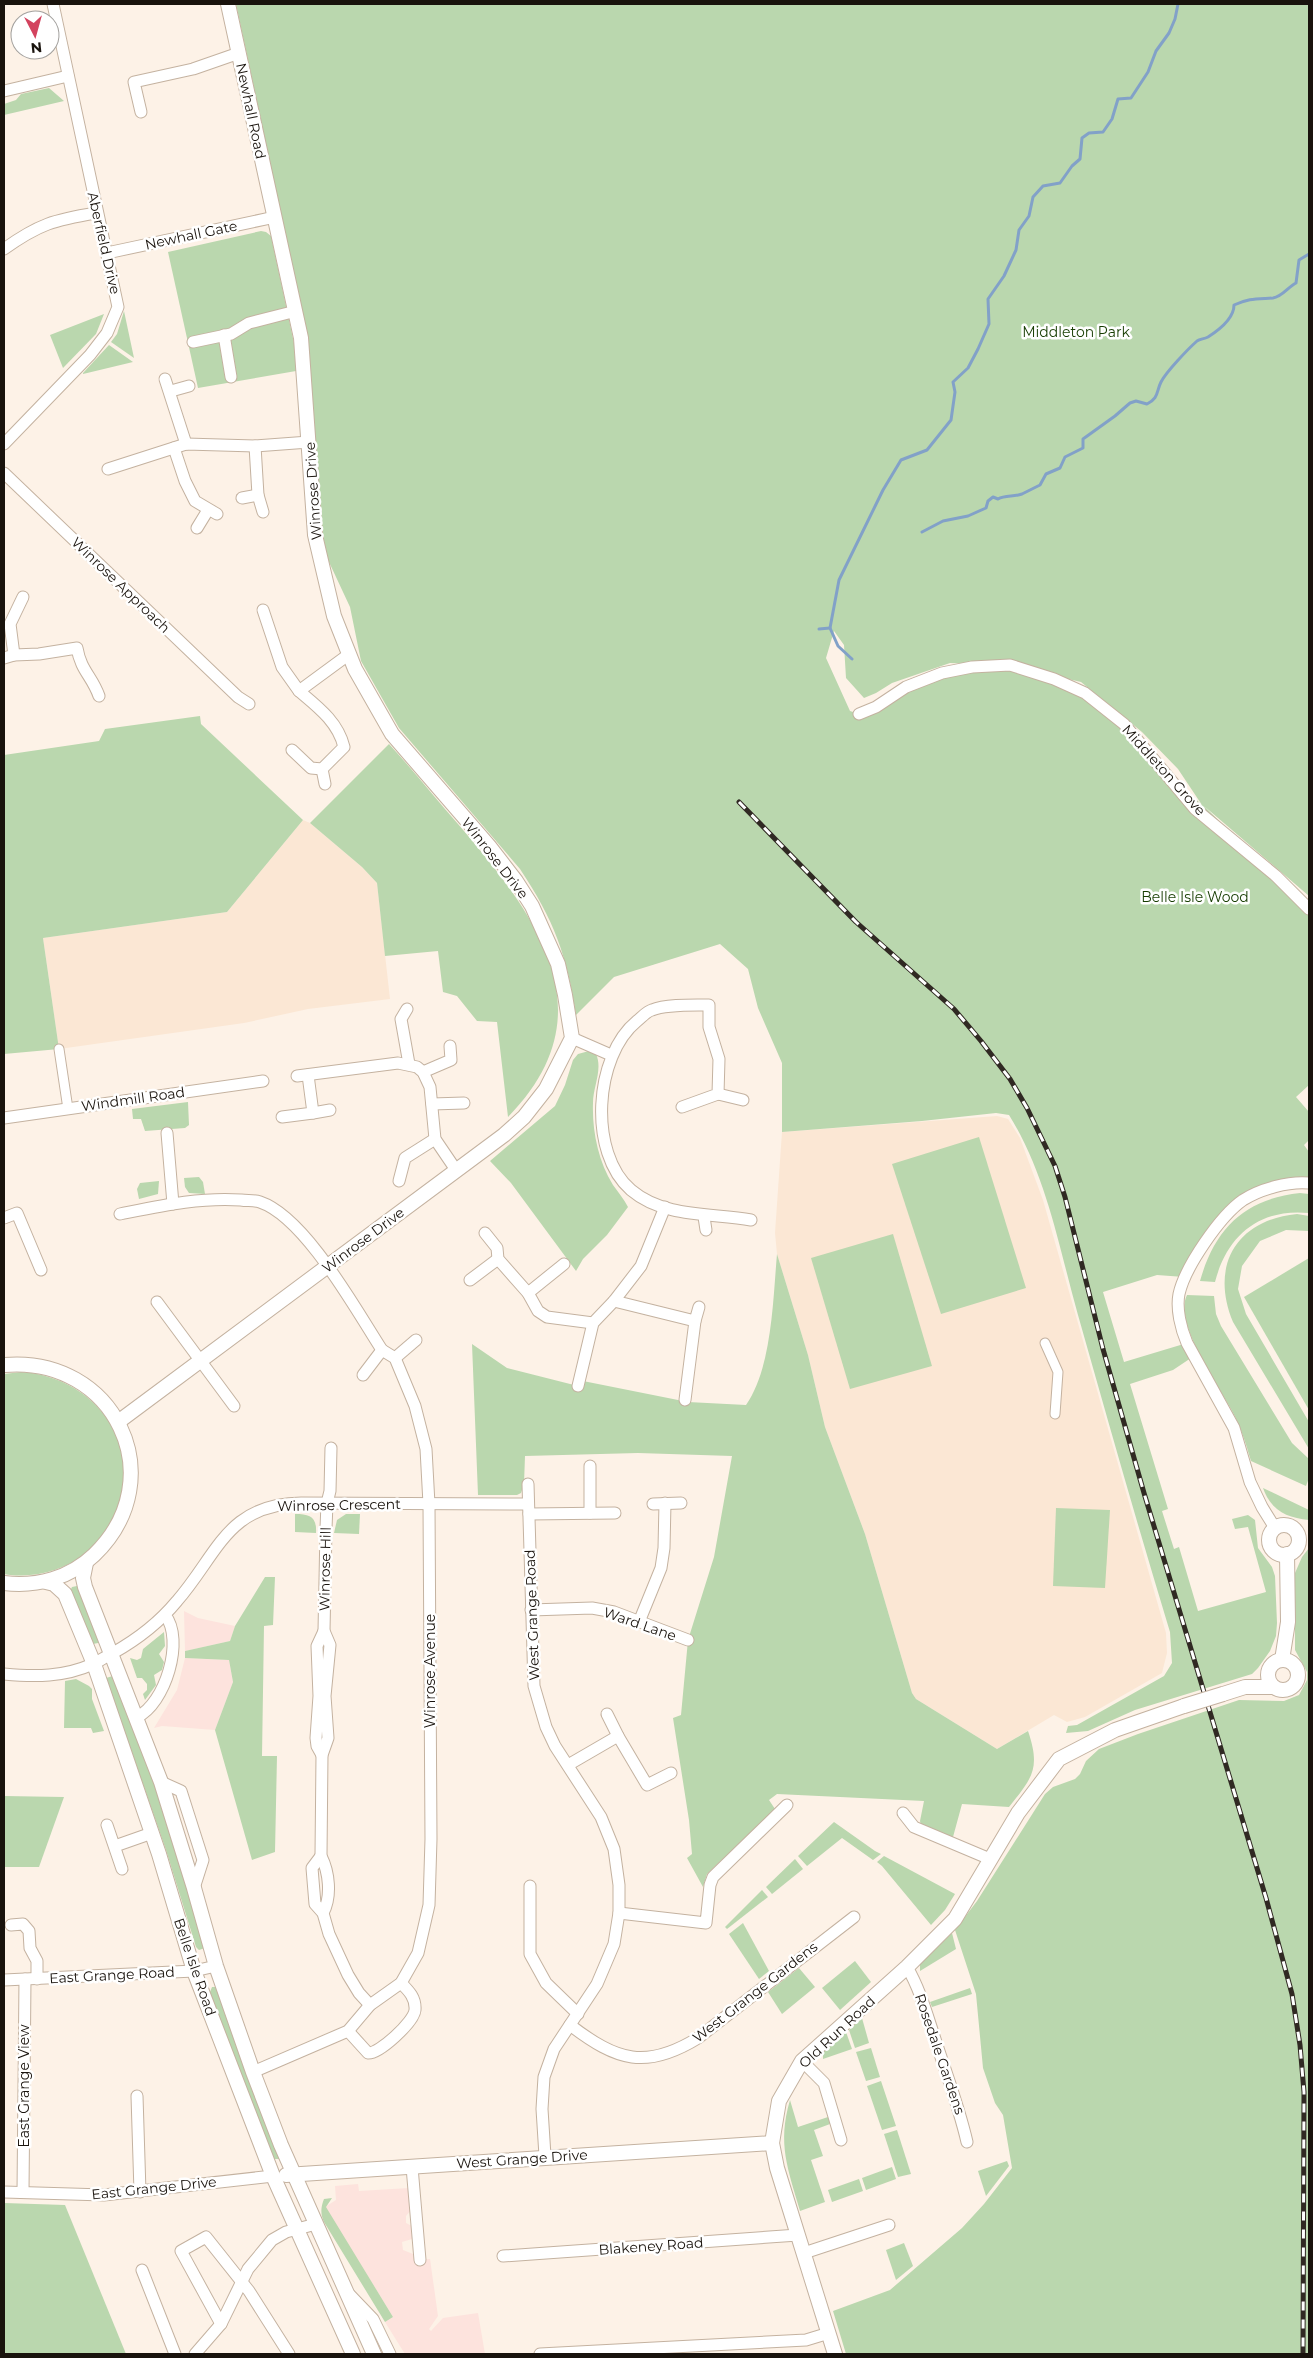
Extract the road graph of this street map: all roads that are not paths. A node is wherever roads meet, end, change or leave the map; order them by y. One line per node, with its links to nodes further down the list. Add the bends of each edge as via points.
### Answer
1 (53, 4): 4 (street, Aberfield Drive)
2 (228, 4): 3 (street, Newhall Road)
3 (239, 53): 6 (street, via 193,69 134,82); 8 (street, Newhall Road)
4 (68, 76): 5 (street); 7 (street, Aberfield Drive)
5 (4, 91)
6 (141, 112)
7 (96, 213): 9 (street, via 59,219 30,230); 10 (street, Aberfield Drive)
8 (275, 217): 10 (street, Newhall Gate); 11 (street, Winrose Drive)
9 (4, 249)
10 (107, 253): 19 (street, Aberfield Drive, via 118,307 107,334)
11 (296, 311): 12 (street, via 249,323); 18 (street, Winrose Drive)
12 (224, 335): 13 (street); 14 (street)
13 (193, 342)
14 (231, 377)
15 (165, 379): 17 (street)
16 (189, 386): 17 (street)
17 (171, 391): 20 (street)
18 (309, 442): 21 (street); 31 (street, Winrose Drive, via 317,547 334,616)
19 (4, 444)
20 (186, 444): 21 (street); 22 (street)
21 (255, 446): 25 (street)
22 (174, 448): 23 (street); 28 (street, via 195,501 213,512)
23 (108, 469)
24 (4, 473): 35 (street, Winrose Approach, via 234,701)
25 (258, 495): 26 (street); 27 (street)
26 (242, 498)
27 (263, 512)
28 (197, 528)
29 (22, 597): 32 (street, via 10,624)
30 (263, 610): 33 (street, via 282,667)
31 (348, 654): 33 (street); 42 (street, Winrose Drive, via 392,734 489,846 532,906 558,964)
32 (9, 656): 34 (street, via 77,648 80,665 95,685)
33 (299, 691): 38 (street, via 327,715 341,736 344,747)
34 (98, 696)
35 (249, 704)
36 (859, 714): 40 (street, Middleton Grove, via 906,687 942,673 1010,665 1054,679 1085,693 1124,724 1195,809 1276,876)
37 (292, 750): 38 (street, via 311,768)
38 (322, 769): 39 (street)
39 (325, 784)
40 (1309, 909)
41 (407, 1010): 46 (street, via 401,1019)
42 (572, 1038): 45 (street); 61 (street, Winrose Drive, via 546,1088 524,1118)
43 (450, 1046): 47 (street, via 451,1060)
44 (59, 1049): 54 (street)
45 (611, 1055): 49 (street, via 628,1028 651,1010 708,1000 709,1027 719,1059); 65 (street, via 601,1109 610,1158 631,1190)
46 (409, 1064): 47 (street); 56 (street, via 303,1076)
47 (423, 1072): 52 (street, via 430,1087)
48 (263, 1082): 54 (street, Windmill Road)
49 (718, 1094): 50 (street); 53 (street)
50 (743, 1100)
51 (464, 1102): 52 (street)
52 (432, 1104): 60 (street)
53 (682, 1107)
54 (68, 1109): 58 (street, Windmill Road)
55 (330, 1110): 56 (street)
56 (313, 1112): 57 (street)
57 (282, 1117)
58 (4, 1118)
59 (167, 1133): 64 (street)
60 (436, 1139): 61 (street); 62 (street, via 405,1158)
61 (456, 1170): 74 (street, Winrose Drive)
62 (399, 1181)
63 (1309, 1183): 104 (street, via 1272,1188 1243,1200 1213,1230 1184,1277 1179,1296 1182,1329 1187,1342 1234,1428 1250,1482)
64 (173, 1204): 66 (street); 74 (street, via 218,1199 259,1202 279,1212)
65 (665, 1208): 67 (street); 78 (street, via 642,1266)
66 (120, 1214)
67 (704, 1217): 69 (street, via 722,1215); 70 (street)
68 (4, 1218): 75 (street, via 17,1213)
69 (751, 1220)
70 (706, 1230)
71 (485, 1233): 72 (street, via 497,1248)
72 (498, 1259): 76 (street); 77 (street)
73 (564, 1264): 77 (street)
74 (328, 1266): 85 (street); 87 (street, Winrose Drive)
75 (41, 1270)
76 (470, 1280)
77 (528, 1293): 82 (street, via 538,1311 547,1317)
78 (614, 1301): 81 (street); 82 (street)
79 (157, 1302): 87 (street)
80 (699, 1307): 81 (street)
81 (695, 1321): 91 (street)
82 (593, 1323): 90 (street)
83 (416, 1340): 86 (street)
84 (1045, 1343): 93 (street, via 1058,1372)
85 (382, 1350): 86 (street); 89 (street)
86 (395, 1358): 100 (street, Winrose Avenue, via 415,1406 426,1449)
87 (200, 1360): 92 (street); 94 (street, Winrose Drive)
88 (4, 1365): 94 (street, via 53,1368 71,1376 88,1386)
89 (364, 1375)
90 (578, 1386)
91 (685, 1400)
92 (234, 1406)
93 (1055, 1414)
94 (118, 1422): 107 (street, via 130,1465 129,1492 122,1517 107,1543)
95 (331, 1448): 98 (street, Winrose Hill)
96 (590, 1466): 102 (street)
97 (528, 1484): 101 (street, West Grange Road)
98 (327, 1503): 100 (street, Winrose Crescent); 111 (street, Winrose Crescent, via 276,1505 247,1517 223,1538); 144 (street, Winrose Hill, via 324,1631 330,1645 322,1696 328,1738 322,1755 320,1856 326,1866 329,1903 323,1913 343,1965)
99 (680, 1503): 112 (street, via 659,1504 664,1548 661,1568)
100 (428, 1504): 101 (street, Winrose Crescent); 143 (street, Winrose Avenue, via 431,1839 428,1905 418,1952)
101 (528, 1509): 102 (street, Winrose Crescent); 110 (street, West Grange Road)
102 (590, 1513): 103 (street, Winrose Crescent)
103 (616, 1513)
104 (1275, 1528): 105 (street, via 1289,1526); 106 (street, via 1269,1544 1274,1552)
105 (1304, 1534): 106 (street, via 1297,1547)
106 (1287, 1554): 115 (street, via 1288,1622)
107 (86, 1563): 108 (street); 114 (street, Belle Isle Road, via 85,1587)
108 (46, 1582): 109 (street); 116 (street, Belle Isle Road, via 54,1584 65,1594)
109 (4, 1583)
110 (531, 1610): 112 (street, Ward Lane, via 592,1608); 124 (street, West Grange Road, via 534,1686 546,1727)
111 (165, 1615): 114 (street, Winrose Crescent, via 145,1634); 122 (street, via 170,1625 171,1667 167,1681 154,1701)
112 (639, 1622): 113 (street, Ward Lane)
113 (688, 1640)
114 (112, 1653): 116 (street, Winrose Crescent); 122 (street, Belle Isle Road)
115 (1282, 1660): 117 (street, via 1274,1663); 119 (street, via 1295,1666 1297,1680 1287,1690)
116 (94, 1664): 118 (street, Winrose Crescent, via 57,1675); 129 (street, Belle Isle Road)
117 (1269, 1671): 119 (street, via 1268,1679); 120 (street)
118 (4, 1674)
119 (1274, 1687): 120 (street)
120 (1244, 1688): 131 (street, Old Run Road, bridge, via 1115,1730 1059,1759 1026,1800)
121 (606, 1714): 123 (street)
122 (137, 1718): 137 (street, Belle Isle Road, via 161,1782)
123 (618, 1736): 124 (street); 125 (street, via 647,1785)
124 (568, 1765): 134 (street, West Grange Road, via 601,1816 614,1849)
125 (671, 1773)
126 (787, 1805): 134 (street, via 713,1877 706,1924)
127 (903, 1813): 131 (street, via 914,1827)
128 (108, 1825): 130 (street)
129 (152, 1833): 130 (street); 139 (street, Belle Isle Road)
130 (114, 1846): 132 (street)
131 (990, 1859): 138 (street, Old Run Road, via 955,1919)
132 (122, 1869)
133 (530, 1886): 145 (street, via 530,1954 546,1982)
134 (619, 1913): 145 (street, West Grange Road, via 614,1944 597,1984)
135 (854, 1916): 146 (street, West Grange Gardens, via 681,2048 642,2058 622,2056 606,2050)
136 (11, 1925): 140 (street, East Grange Road, via 23,1924 29,1931 30,1948 37,1961)
137 (216, 1966): 139 (street, East Grange Road); 149 (street, Belle Isle Road)
138 (908, 1967): 148 (street, Old Run Road); 152 (street, Rosedale Gardens, via 962,2119)
139 (194, 1971): 140 (street, East Grange Road); 157 (street, Belle Isle Road)
140 (37, 1978): 141 (street, East Grange Road)
141 (25, 1979): 142 (street, East Grange Road); 159 (street, East Grange View)
142 (4, 1980)
143 (401, 1983): 144 (street, Winrose Avenue); 147 (street, via 412,1994 415,2011 412,2019 378,2052 368,2053)
144 (370, 2005): 147 (street, Winrose Avenue)
145 (578, 2014): 146 (street, West Grange Road)
146 (570, 2025): 154 (street, West Grange Road, via 554,2049 544,2077)
147 (348, 2031): 149 (street, Winrose Avenue)
148 (802, 2061): 151 (street, via 824,2083); 153 (street, Old Run Road, via 778,2100)
149 (253, 2072): 156 (street, Belle Isle Road)
150 (137, 2096): 160 (street)
151 (841, 2140)
152 (967, 2142)
153 (772, 2143): 154 (street, West Grange Drive); 164 (street, Old Run Road)
154 (545, 2156): 155 (street, West Grange Drive)
155 (412, 2167): 156 (street, West Grange Drive); 167 (street, via 414,2246)
156 (294, 2174): 157 (street, West Grange Drive); 161 (street, Belle Isle Road)
157 (273, 2176): 160 (street, East Grange Drive); 163 (street, Belle Isle Road)
158 (4, 2192): 159 (street, East Grange Drive)
159 (23, 2192): 160 (street, East Grange Drive, via 104,2195)
160 (140, 2192)
161 (316, 2224): 163 (street); 170 (street, Belle Isle Road)
162 (889, 2225): 165 (street)
163 (298, 2230): 169 (street, via 272,2240); 176 (street, Belle Isle Road)
164 (798, 2236): 165 (street, Old Run Road); 166 (street, Blakeney Road)
165 (804, 2253): 172 (street, Old Run Road)
166 (504, 2256)
167 (420, 2260)
168 (142, 2270): 173 (street)
169 (242, 2282): 171 (street); 171 (street, via 206,2237 181,2251); 175 (street)
170 (346, 2290): 177 (street, Belle Isle Road); 178 (street, Belle Isle Road, via 373,2319)
171 (221, 2324): 174 (street)
172 (829, 2333): 179 (street, via 806,2340); 180 (street, Old Run Road)
173 (175, 2354)
174 (195, 2354)
175 (290, 2354)
176 (353, 2354)
177 (374, 2354)
178 (390, 2354)
179 (540, 2354)
180 (835, 2354)

